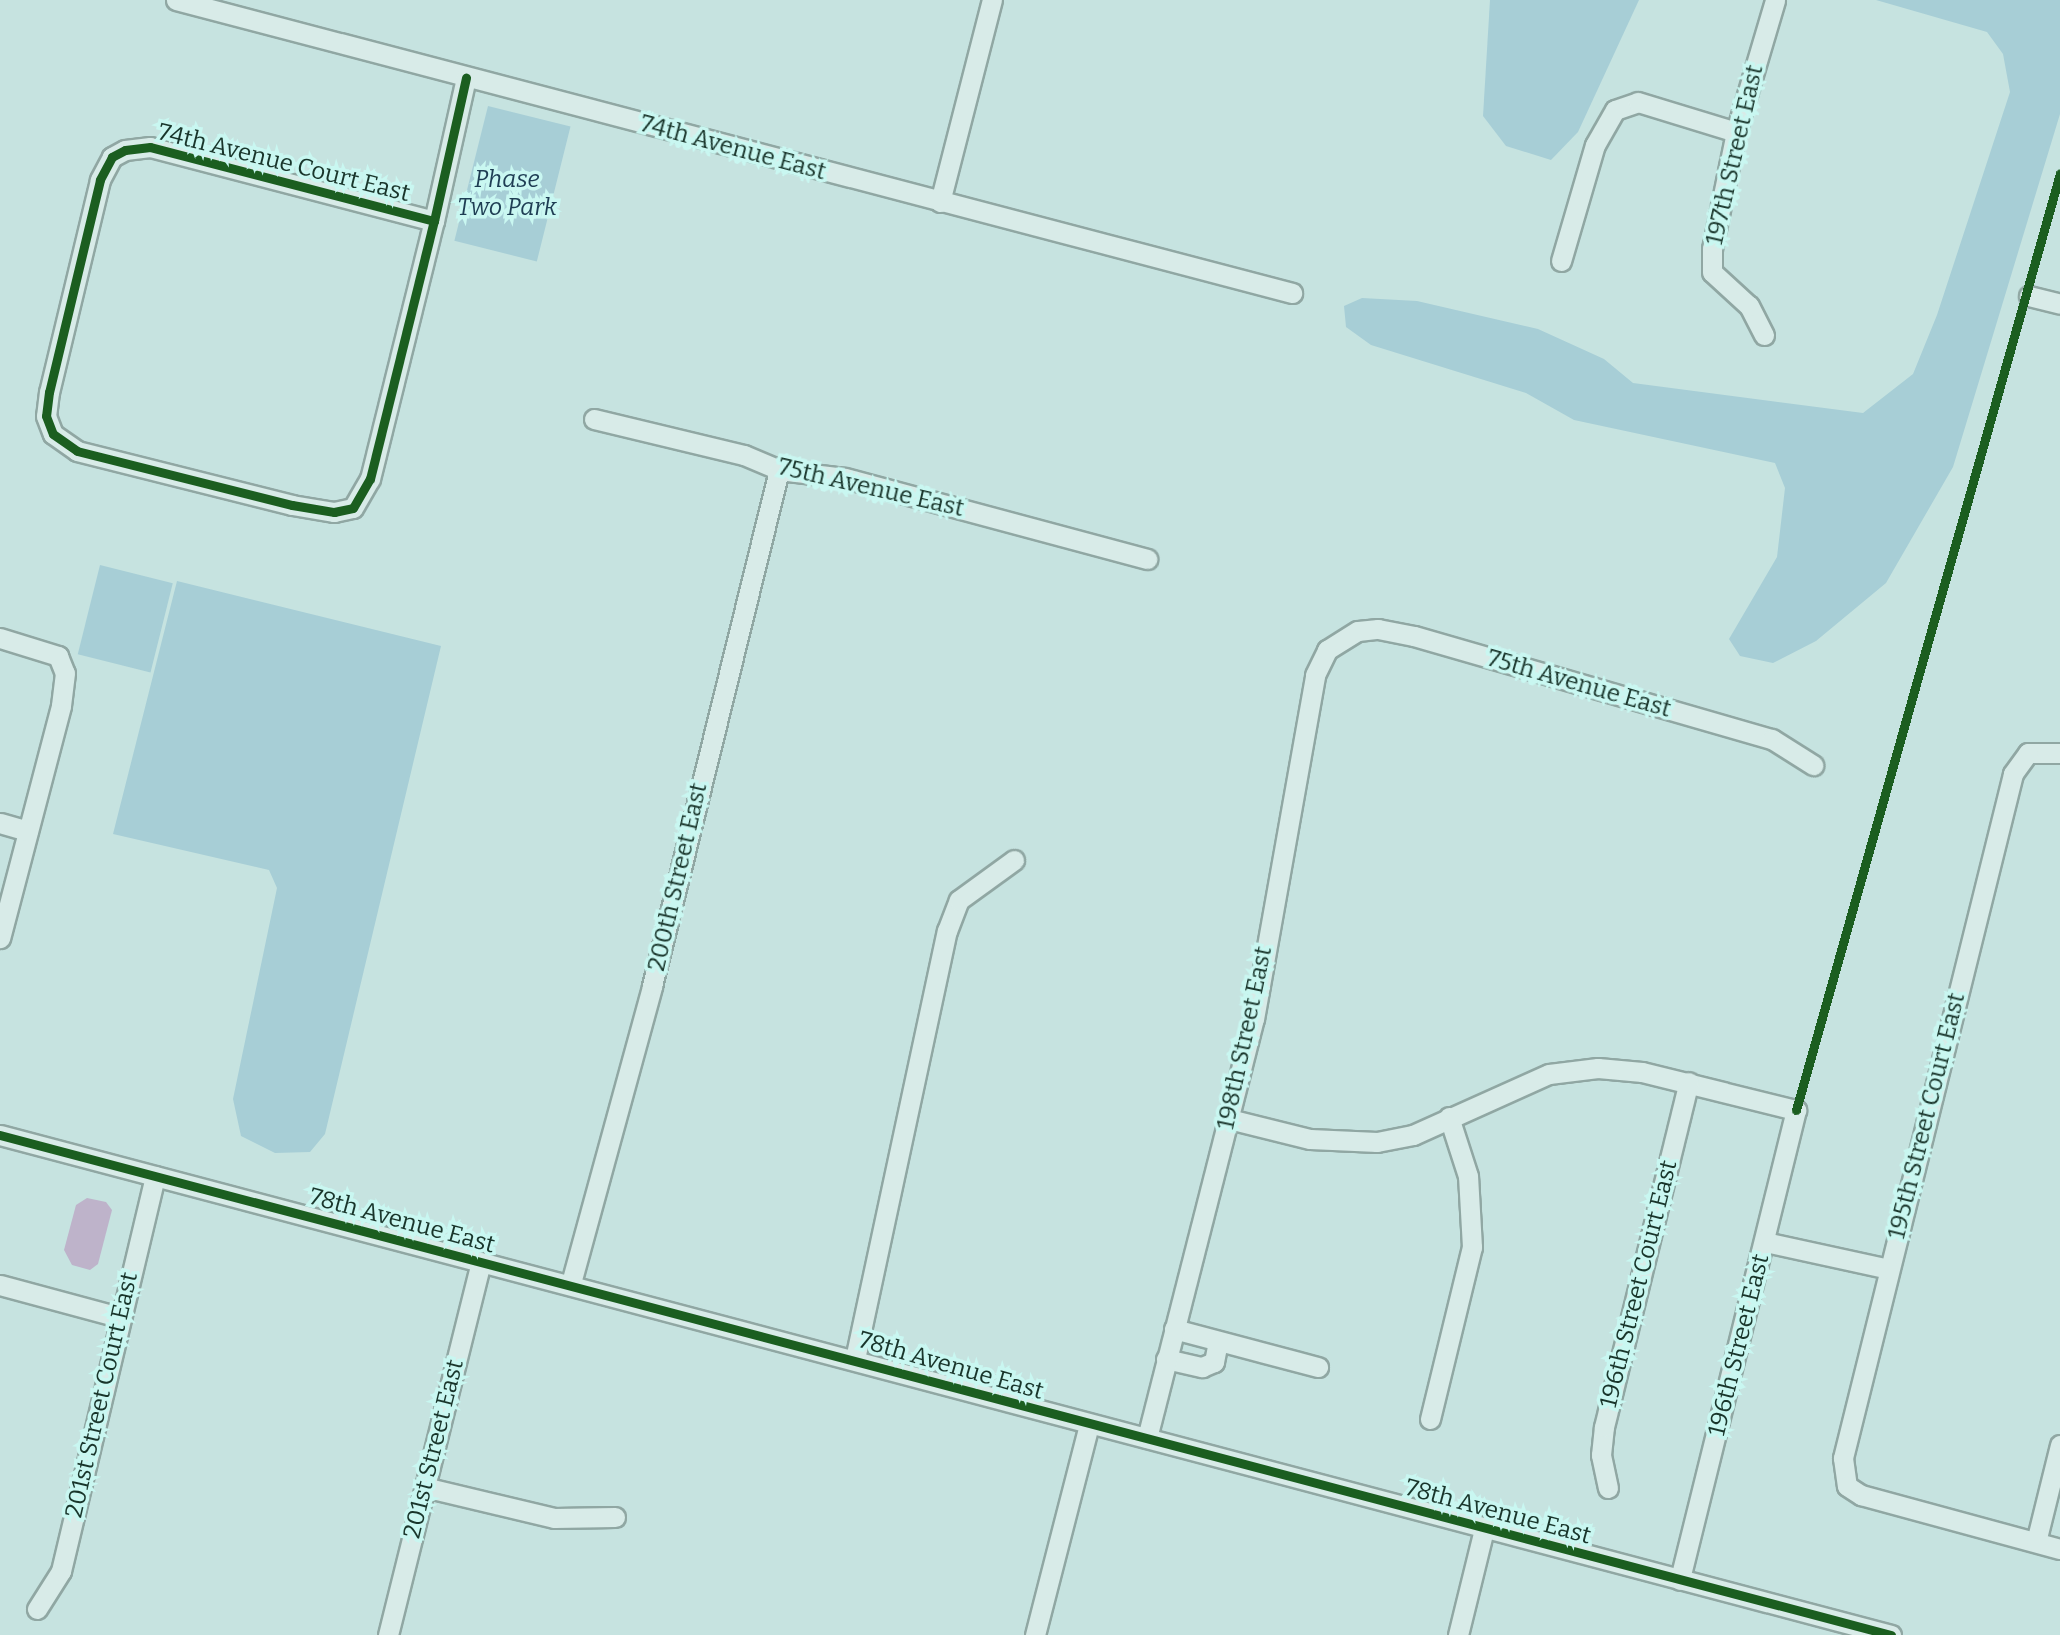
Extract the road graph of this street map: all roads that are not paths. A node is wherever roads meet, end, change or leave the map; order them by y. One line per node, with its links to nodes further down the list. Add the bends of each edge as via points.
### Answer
1 (176, 0): 4 (street, 74th Avenue East)
2 (992, 0): 6 (street)
3 (1775, 0): 5 (street, 197th Street East)
4 (466, 78): 6 (street, 74th Avenue East); 7 (street)
5 (1737, 132): 8 (street, via 1638,102 1626,103 1612,114 1595,145); 12 (street, 197th Street East, via 1714,225 1713,272 1749,306)
6 (940, 202): 9 (street, 74th Avenue East)
7 (434, 221): 7 (street, 74th Avenue Court East, via 370,479 353,508 334,512 292,505 77,451 53,434 46,416 50,392 100,180 112,157 150,147)
8 (1561, 261)
9 (1292, 293)
10 (2029, 296): 11 (street)
11 (2060, 304)
12 (1765, 335)
13 (594, 419): 14 (street, 75th Avenue East, via 744,455)
14 (779, 470): 15 (street, 75th Avenue East, via 845,478); 32 (street, 200th Street East, via 652,986)
15 (1147, 559)
16 (0, 638): 21 (street, via 48,650 63,665 61,706)
17 (1339, 640): 19 (street, 75th Avenue East, via 1358,631 1378,629 1413,636 1772,739); 26 (street, 198th Street East, via 1327,650 1315,675 1254,1019)
18 (2060, 753): 31 (street, 195th Street Court East, via 2028,753 2013,774)
19 (1813, 765)
20 (0, 823): 21 (street)
21 (28, 831): 23 (street)
22 (1014, 860): 37 (street, via 959,900 947,931)
23 (0, 938)
24 (1689, 1082): 25 (street, via 1598,1068 1549,1074); 29 (street, 196th Street East, via 1796,1110); 45 (street, 196th Street Court East, via 1604,1427 1601,1455)
25 (1449, 1117): 26 (street, via 1413,1135 1377,1142 1310,1139); 40 (street, via 1468,1176 1472,1247)
26 (1229, 1119): 35 (street, 198th Street East)
27 (0, 1135): 28 (street, 78th Avenue East)
28 (155, 1176): 30 (street, 78th Avenue East); 34 (street, 201st Street Court East)
29 (1765, 1242): 31 (street); 50 (street, 196th Street East)
30 (481, 1262): 32 (street, 78th Avenue East); 44 (street, 201st Street East)
31 (1889, 1269): 48 (street, 195th Street Court East, via 1843,1458 1846,1483 1861,1495)
32 (571, 1283): 37 (street, 78th Avenue East)
33 (0, 1285): 34 (street)
34 (119, 1317): 51 (street, 201st Street Court East, via 61,1572)
35 (1174, 1329): 36 (street); 38 (street, 198th Street East)
36 (1218, 1341): 38 (street, via 1214,1362 1202,1367); 39 (street)
37 (855, 1359): 41 (street, 78th Avenue East)
38 (1166, 1359): 42 (street, 198th Street East)
39 (1318, 1367)
40 (1430, 1419)
41 (1089, 1424): 42 (street, 78th Avenue East); 53 (street)
42 (1147, 1438): 47 (street, 78th Avenue East)
43 (2060, 1445): 48 (street)
44 (424, 1487): 46 (street, via 554,1518); 52 (street, 201st Street East)
45 (1608, 1488)
46 (615, 1517)
47 (1484, 1529): 50 (street, 78th Avenue East); 54 (street)
48 (2036, 1542): 49 (street)
49 (2060, 1549)
50 (1680, 1580): 55 (street, 78th Avenue East)
51 (37, 1609)
52 (388, 1635)
53 (1035, 1635)
54 (1458, 1635)
55 (1891, 1635)

